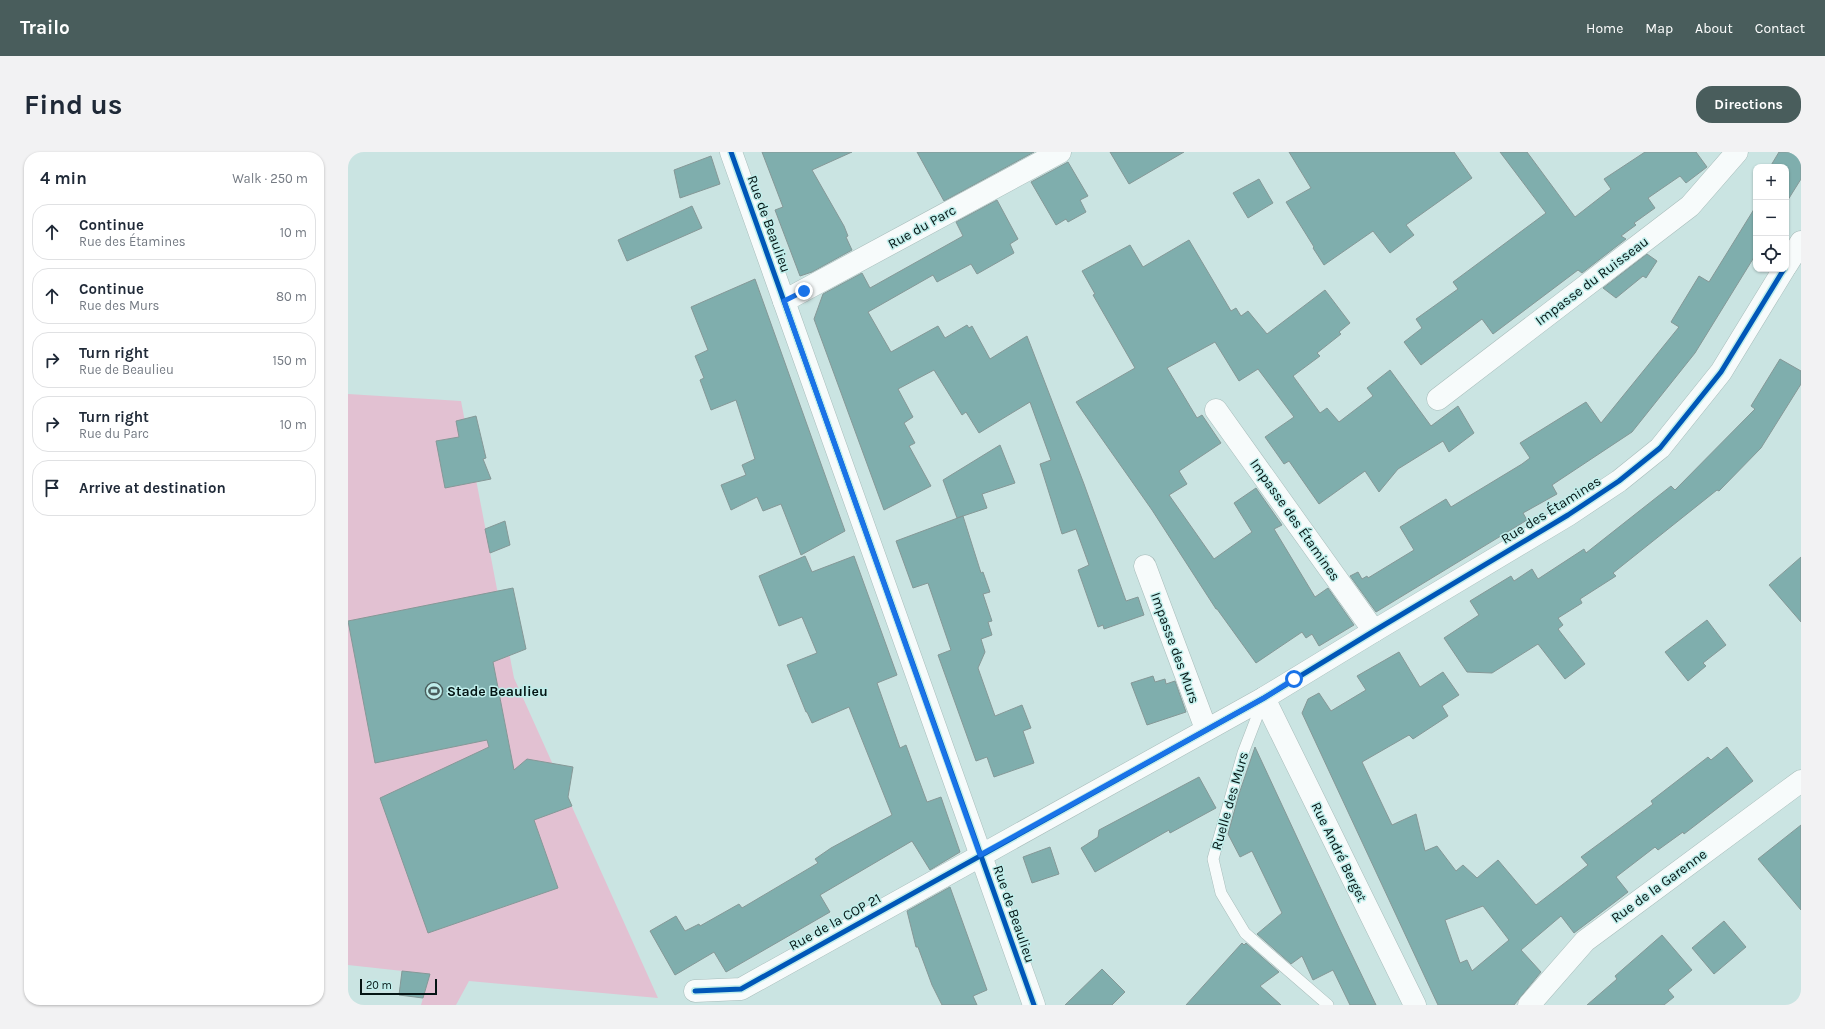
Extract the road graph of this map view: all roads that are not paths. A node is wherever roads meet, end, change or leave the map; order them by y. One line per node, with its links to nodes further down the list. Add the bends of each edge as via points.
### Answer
1 (731, 152): 7 (street, Rue de Beaulieu)
2 (1060, 152): 7 (street, Rue du Parc)
3 (1736, 152): 8 (street, Impasse du Ruisseau, via 1690,206)
4 (1801, 242): 5 (street)
5 (1789, 261)
6 (1782, 272): 11 (street, Rue des Étamines, via 1721,372 1660,448 1619,481 1568,515)
7 (784, 301): 15 (street, Rue de Beaulieu)
8 (1438, 400)
9 (1216, 410): 11 (street, Impasse des Étamines)
10 (1145, 566): 13 (street, Impasse des Murs)
11 (1374, 631): 12 (street, Rue des Étamines)
12 (1264, 698): 13 (street, Rue des Étamines); 18 (lane, Ruelle des Murs, via 1243,753 1213,858 1221,893 1245,933); 19 (street, Rue André Berget)
13 (1206, 730): 15 (street, Rue de la COP 21)
14 (1801, 781): 20 (street, Rue de la Garenne, via 1585,941)
15 (980, 855): 16 (street, Rue de la COP 21, via 741,989); 17 (street, Rue de Beaulieu)
16 (695, 991)
17 (1034, 1005)
18 (1328, 1005)
19 (1415, 1005)
20 (1529, 1005)

